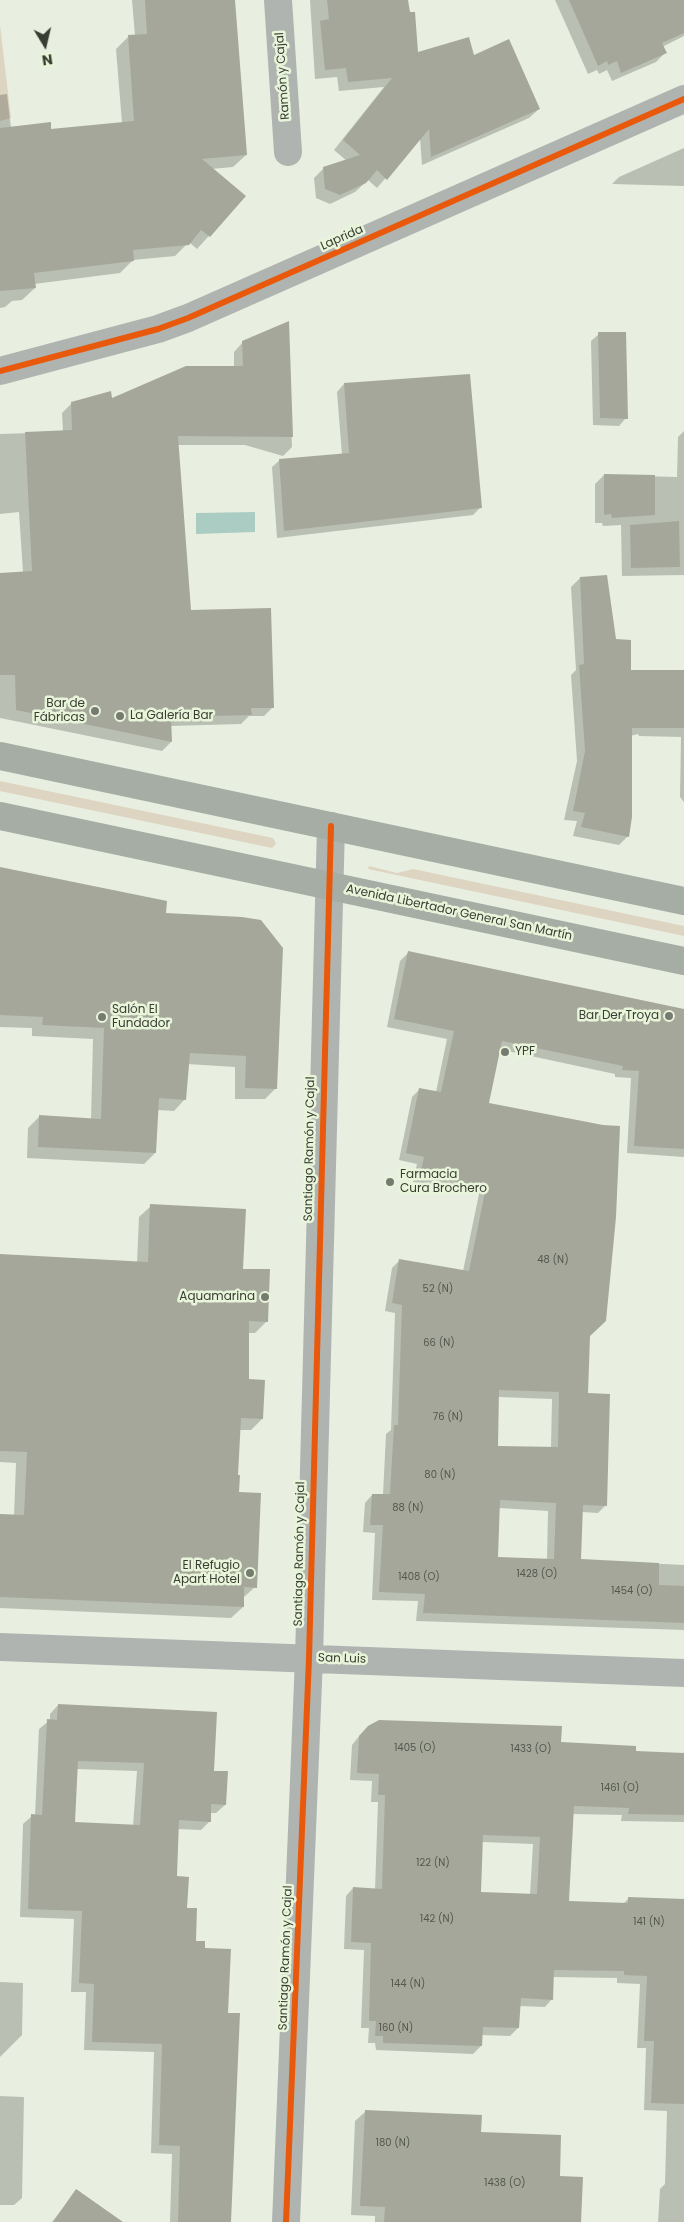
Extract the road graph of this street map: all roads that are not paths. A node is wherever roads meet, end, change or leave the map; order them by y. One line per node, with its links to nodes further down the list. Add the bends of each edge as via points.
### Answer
1 (278, 0): 3 (street, Ramón y Cajal)
2 (684, 99): 4 (street, Laprida, via 188,318)
3 (288, 152)
4 (0, 371)
5 (0, 756): 7 (main road)
6 (0, 816): 8 (main road, Avenida Libertador General San Martín)
7 (331, 826): 8 (street); 9 (main road)
8 (329, 886): 10 (main road, Avenida Libertador General San Martín); 12 (street, Santiago Ramón y Cajal)
9 (684, 901)
10 (684, 961)
11 (0, 1647): 12 (street, San Luis)
12 (309, 1658): 13 (street, San Luis); 14 (street, Santiago Ramón y Cajal)
13 (684, 1673)
14 (286, 2222)

